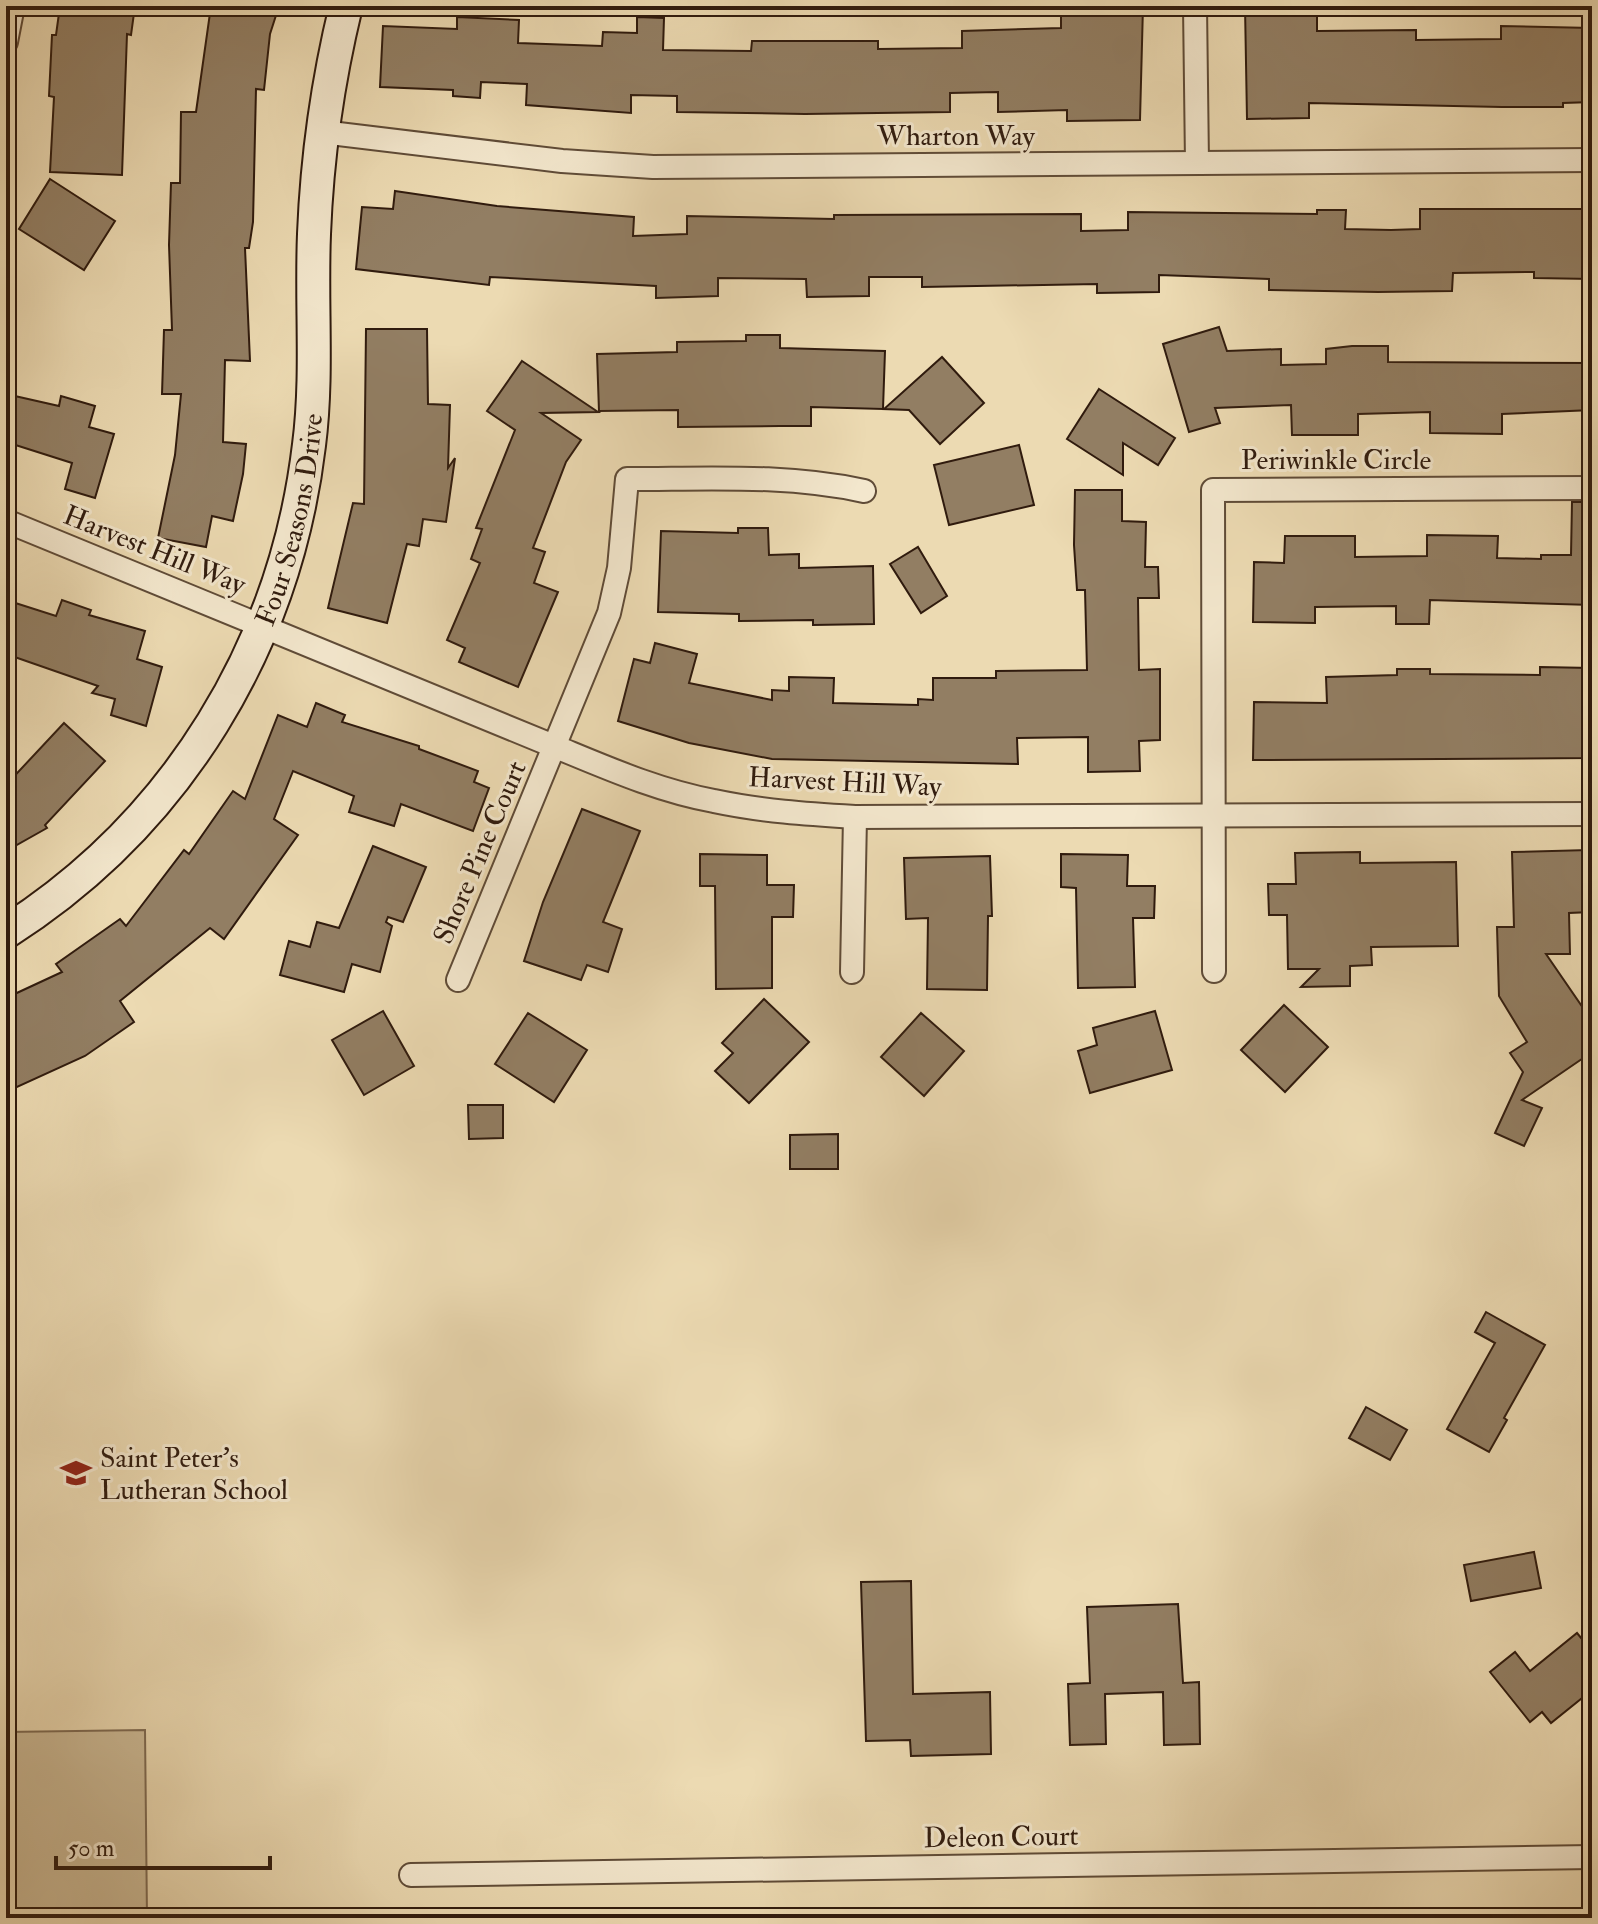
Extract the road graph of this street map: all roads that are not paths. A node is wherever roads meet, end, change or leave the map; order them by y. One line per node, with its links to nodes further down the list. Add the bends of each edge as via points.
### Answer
1 (13, 6): 4 (street)
2 (346, 6): 5 (street, Four Seasons Drive)
3 (1195, 6): 7 (street)
4 (6, 42)
5 (322, 132): 7 (street, Wharton Way, via 653,167); 11 (street, Four Seasons Drive, via 314,232 310,443 297,522)
6 (1592, 160): 7 (street, Wharton Way)
7 (1197, 163)
8 (1592, 488): 14 (street, Periwinkle Circle, via 1213,490)
9 (864, 491): 12 (street, Shore Pine Court, via 774,479 627,479 609,613)
10 (6, 521): 11 (street, Harvest Hill Way)
11 (264, 626): 12 (street, Harvest Hill Way); 16 (street, Four Seasons Drive, via 217,721 171,786 84,876)
12 (556, 747): 15 (street, Harvest Hill Way, via 645,783 711,801); 19 (street, Shore Pine Court)
13 (1592, 814): 14 (street, Harvest Hill Way)
14 (1214, 815): 15 (street, Harvest Hill Way); 17 (street)
15 (855, 817): 18 (street)
16 (6, 932)
17 (1214, 971)
18 (852, 972)
19 (458, 980)
20 (1592, 1857): 21 (street, Deleon Court)
21 (411, 1875)

